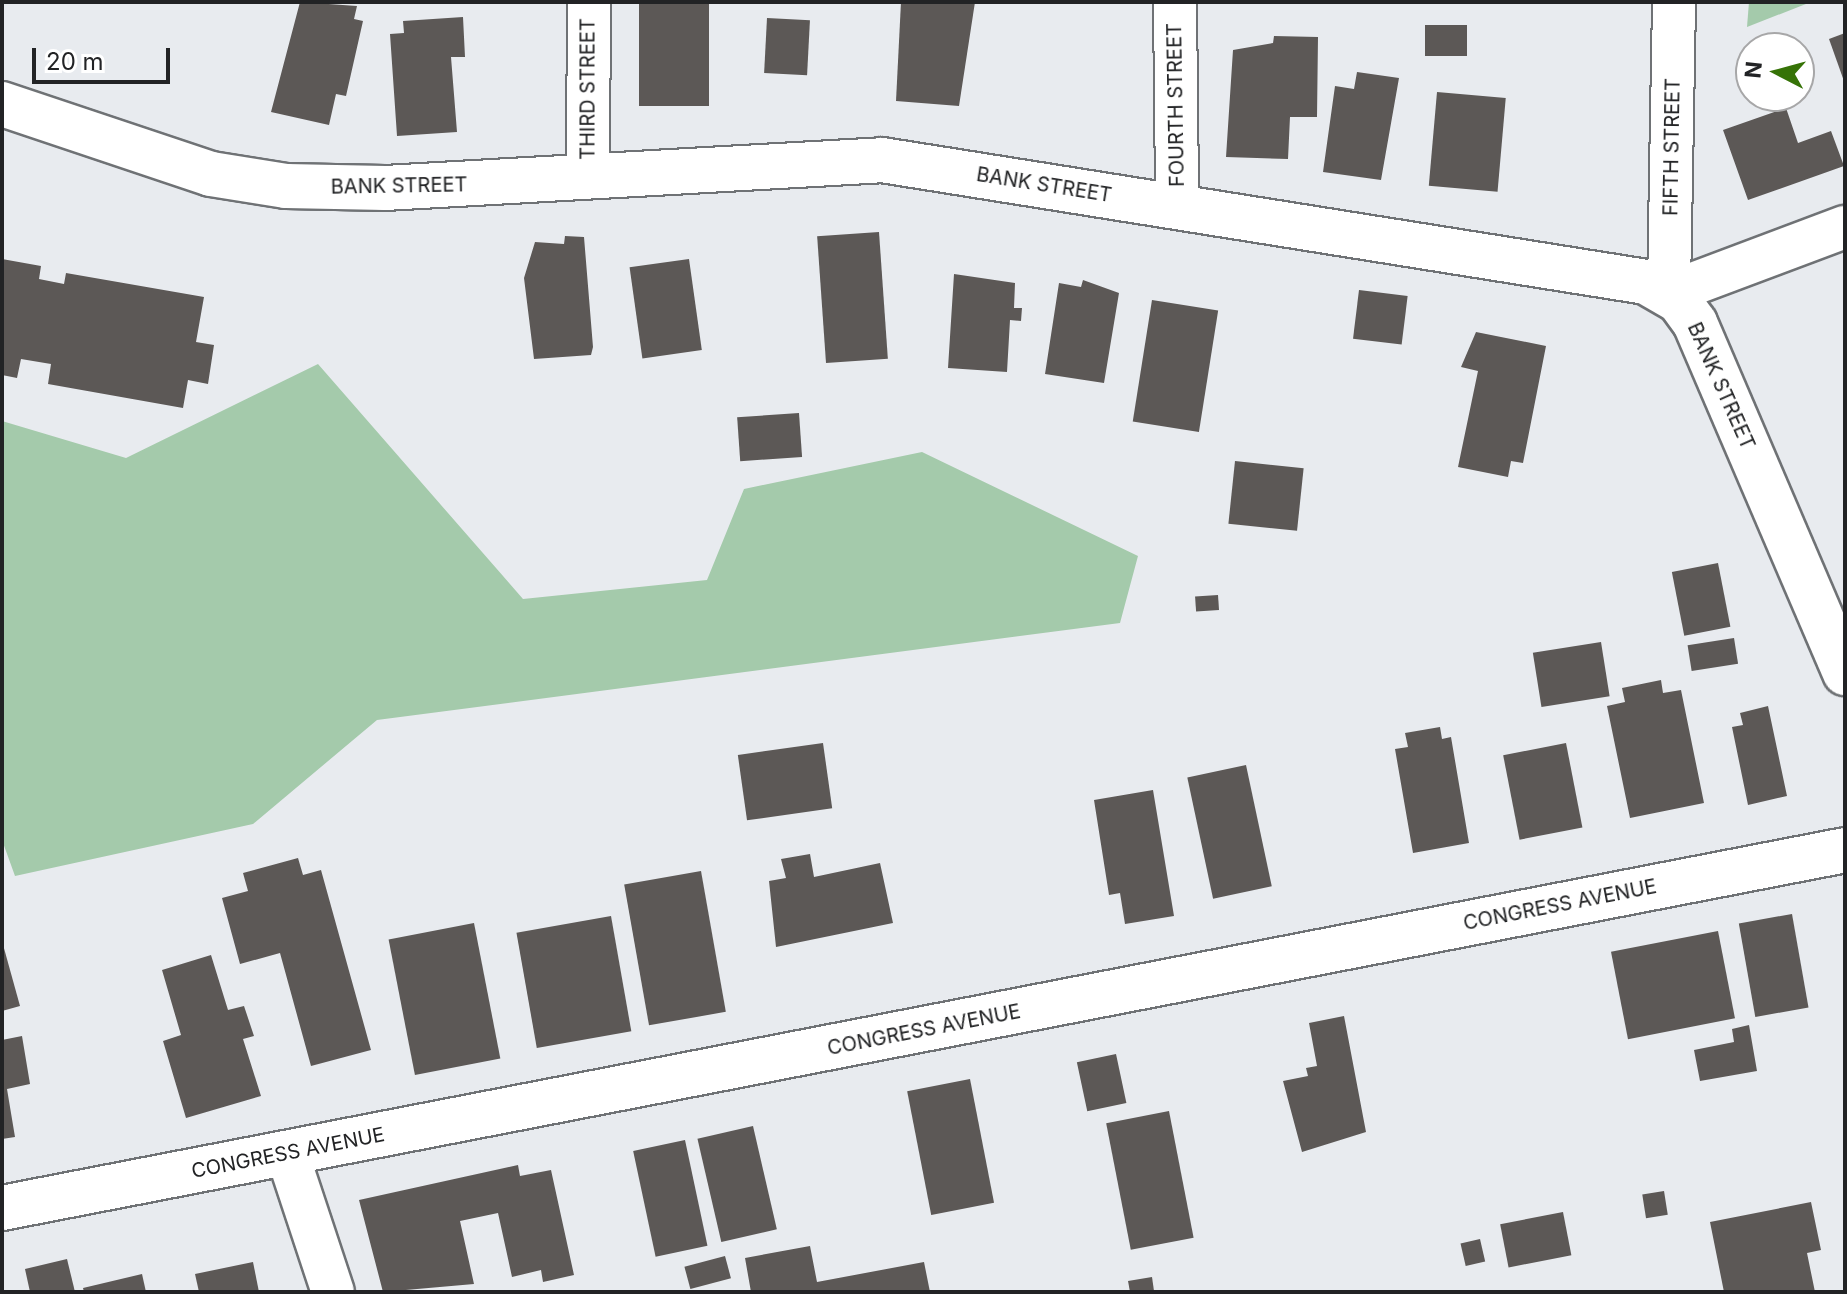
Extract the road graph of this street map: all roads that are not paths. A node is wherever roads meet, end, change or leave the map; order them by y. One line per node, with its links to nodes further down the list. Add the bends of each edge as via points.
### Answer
1 (589, 2): 5 (street, THIRD STREET)
2 (1175, 2): 6 (street, FOURTH STREET)
3 (1674, 2): 8 (street, FIFTH STREET)
4 (2, 104): 5 (street, BANK STREET, via 211,174 272,184 385,188)
5 (588, 177): 6 (street, BANK STREET, via 882,160)
6 (1177, 207): 8 (street, BANK STREET, via 1613,275)
7 (1845, 227): 8 (street)
8 (1669, 293): 9 (street, BANK STREET, via 1695,323)
9 (1845, 673)
10 (1845, 850): 11 (street, CONGRESS AVENUE)
11 (287, 1153): 12 (street, CONGRESS AVENUE); 13 (street)
12 (2, 1208)
13 (333, 1292)

